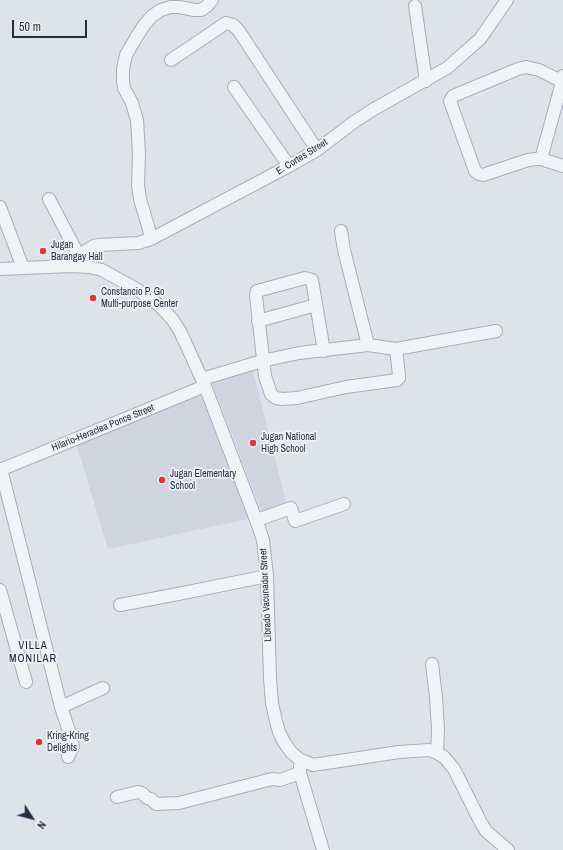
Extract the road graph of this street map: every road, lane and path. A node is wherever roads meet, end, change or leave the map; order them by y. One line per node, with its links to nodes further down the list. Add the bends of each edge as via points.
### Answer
1 (212, 0): 15 (street, via 201,10 171,7 152,16 129,49 123,69 124,88 137,120 138,185)
2 (507, 0): 6 (street, E. Cortes Street, via 480,39 447,68)
3 (414, 6): 6 (street)
4 (171, 60): 8 (street, via 226,23 233,25)
5 (562, 78): 9 (street); 9 (street, via 526,67 453,96 450,101 475,172 483,175 528,160)
6 (426, 80): 8 (street, E. Cortes Street, via 374,109)
7 (234, 87): 10 (street)
8 (317, 150): 10 (street, E. Cortes Street)
9 (542, 159): 11 (street)
10 (289, 166): 15 (street, E. Cortes Street)
11 (563, 166)
12 (49, 199): 16 (street)
13 (0, 207): 18 (street)
14 (341, 231): 23 (street)
15 (151, 239): 16 (street, E. Cortes Street, via 138,243 99,245)
16 (79, 256): 17 (street, E. Cortes Street)
17 (71, 266): 18 (street, Librado Vacunador Street); 27 (street, Librado Vacunador Street, via 102,270 160,306 180,331)
18 (23, 268): 19 (street, Librado Vacunador Street)
19 (0, 269)
20 (316, 305): 21 (street); 21 (street, via 312,280 305,278 264,289 257,291 256,296); 25 (street)
21 (258, 321): 26 (street)
22 (496, 331): 24 (street, Hilario-Heraclea Ponce Street)
23 (368, 345): 24 (street, Hilario-Heraclea Ponce Street); 25 (street, Hilario-Heraclea Ponce Street)
24 (396, 348): 26 (street, via 399,375 397,380 297,398 282,399 271,394)
25 (324, 350): 26 (street, Hilario-Heraclea Ponce Street)
26 (262, 361): 27 (street, Hilario-Heraclea Ponce Street)
27 (204, 382): 28 (street, Hilario-Heraclea Ponce Street); 30 (street, Librado Vacunador Street)
28 (0, 470): 37 (street)
29 (344, 504): 30 (street, via 295,521 291,508)
30 (256, 520): 31 (street, Librado Vacunador Street, via 263,540)
31 (267, 576): 33 (street); 40 (street, Librado Vacunador Street, via 270,679 274,709 284,742)
32 (0, 590): 35 (street)
33 (120, 604)
34 (432, 664): 38 (street, via 438,729)
35 (26, 682)
36 (103, 688): 37 (street)
37 (61, 707): 39 (street, via 73,746)
38 (436, 752): 40 (street, via 399,752 313,765); 44 (street, via 454,769 486,831)
39 (68, 757)
40 (299, 759): 41 (street)
41 (300, 773): 42 (street, via 179,803 156,804 138,792); 43 (street)
42 (117, 796)
43 (323, 850)
44 (508, 850)

